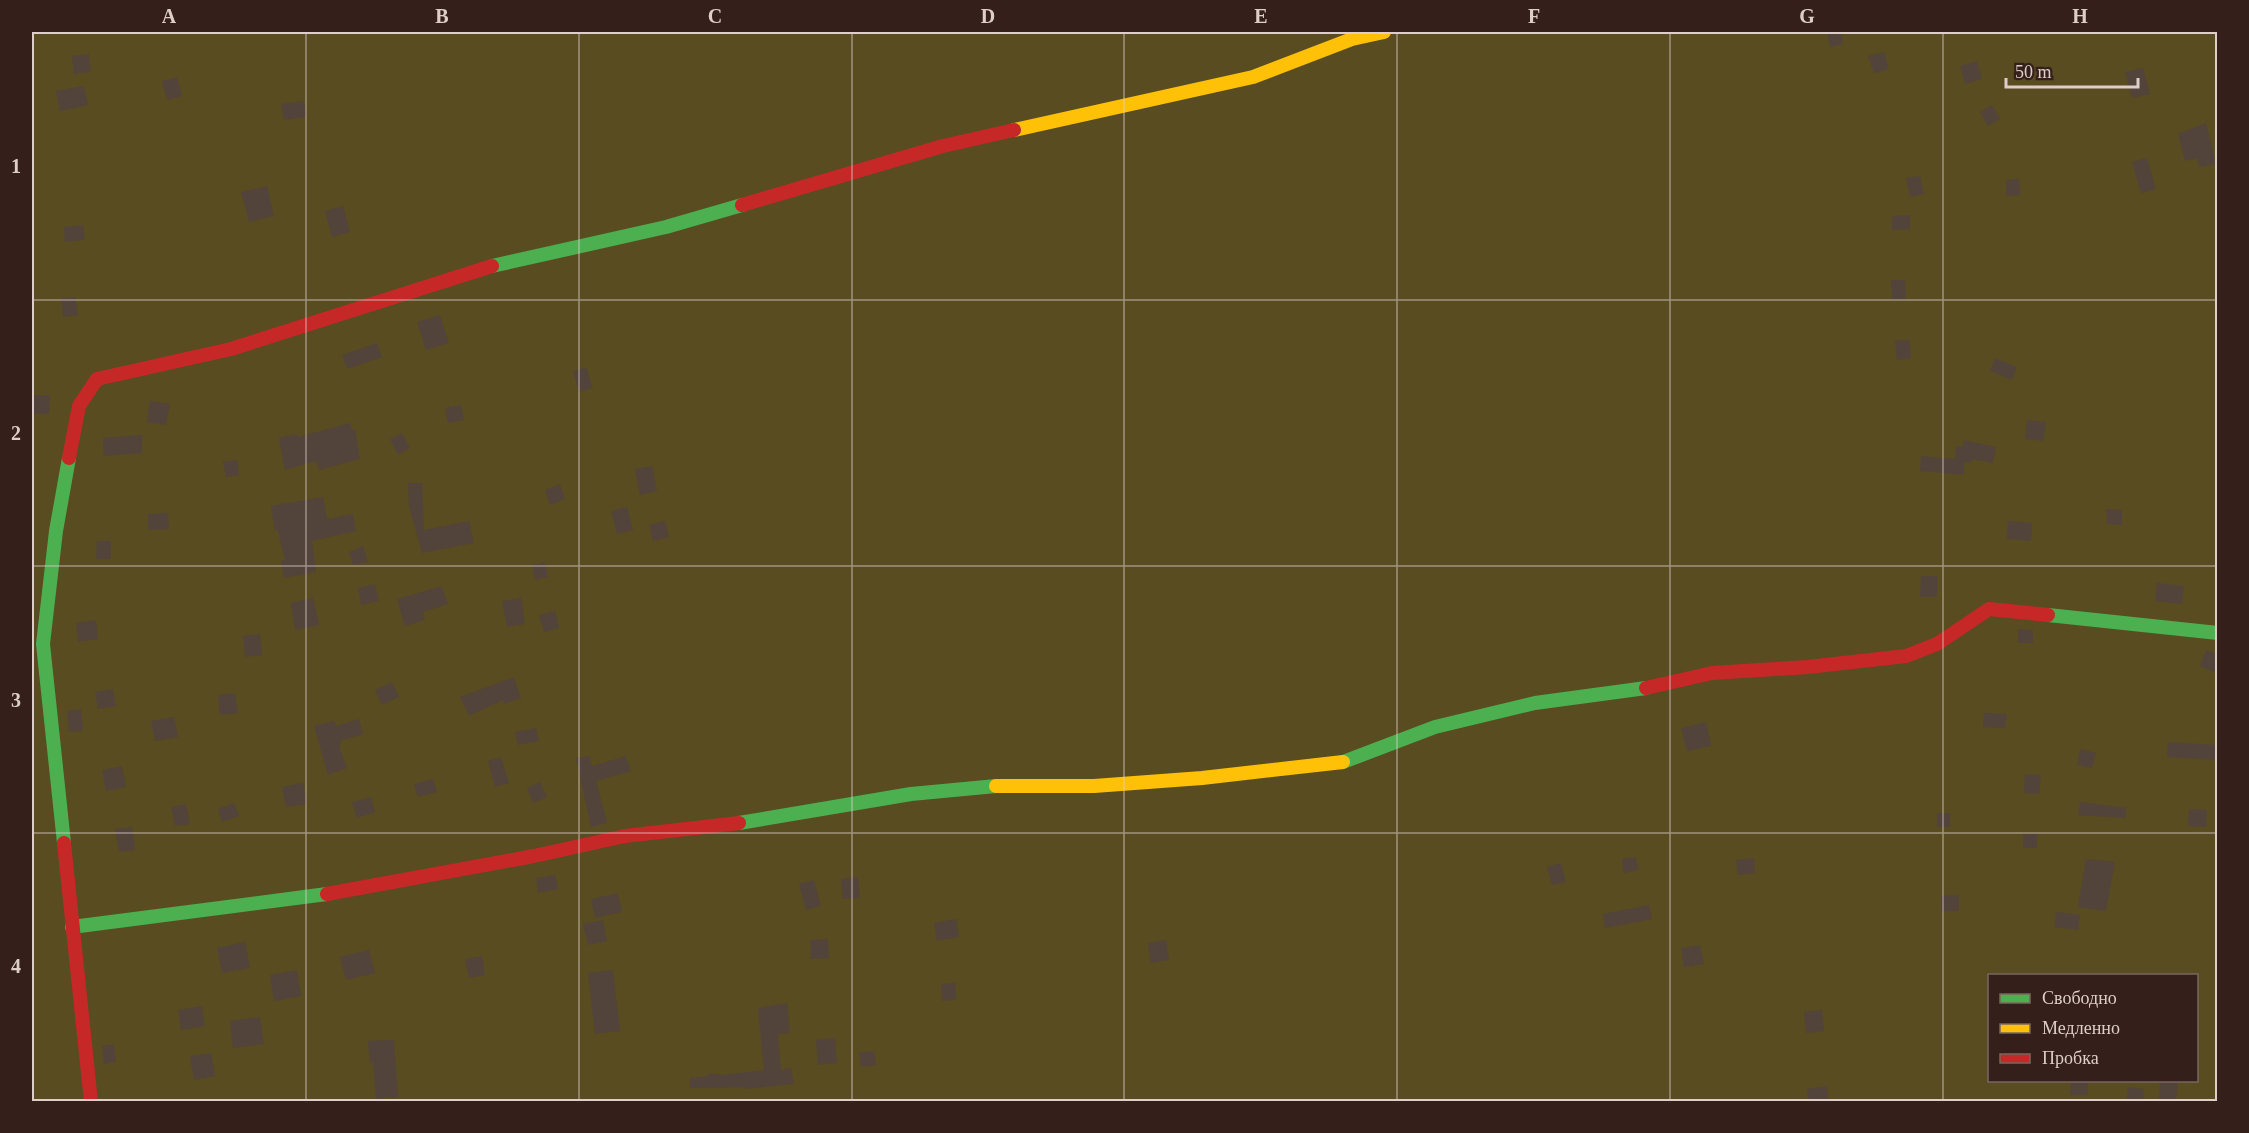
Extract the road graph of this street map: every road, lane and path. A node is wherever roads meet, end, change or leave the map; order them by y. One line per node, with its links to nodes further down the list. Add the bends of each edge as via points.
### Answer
1 (1384, 32): 3 (street, via 1352,39 1253,77 943,146 666,227 470,271 231,349 97,379 79,406 56,531 43,644)
2 (2217, 633): 3 (street, via 1989,609 1937,644 1906,656 1712,673 1622,693 1535,704 1435,727 1346,762 1094,786 1000,786 911,794 723,826 625,836 332,893)
3 (72, 927): 4 (street)
4 (91, 1101)

